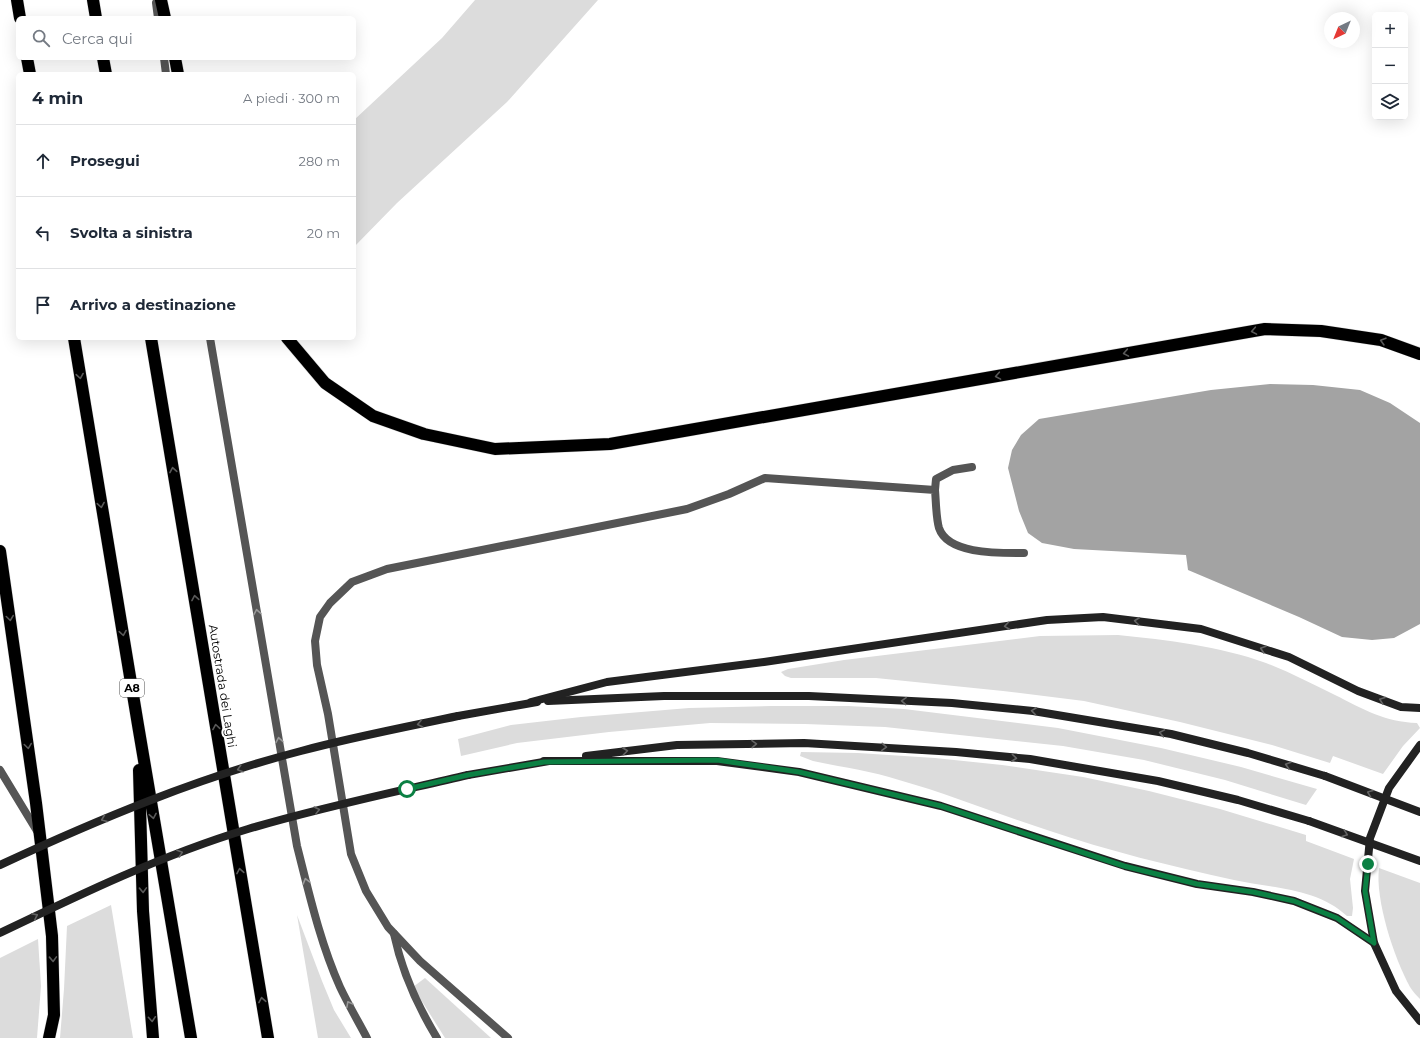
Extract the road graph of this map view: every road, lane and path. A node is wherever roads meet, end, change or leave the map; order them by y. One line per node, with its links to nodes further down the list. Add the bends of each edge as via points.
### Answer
1 (17, 0): 5 (highway)
2 (93, 0): 6 (highway)
3 (156, 0): 7 (lane)
4 (161, 0): 8 (highway)
5 (20, 16)
6 (96, 16)
7 (158, 16)
8 (165, 16)
9 (27, 60): 13 (highway)
10 (103, 60): 14 (highway)
11 (164, 60): 15 (lane)
12 (175, 60): 16 (highway)
13 (30, 72)
14 (106, 72)
15 (166, 72)
16 (178, 72)
17 (74, 340): 28 (highway, A8, one-way to 28)
18 (151, 340): 43 (highway, Autostrada dei Laghi, one-way to 18)
19 (210, 340): 44 (lane, one-way to 19, via 340,987 326,950 297,846)
20 (288, 340): 21 (highway, one-way to 20, via 1381,340 1321,331 1265,329 610,444 495,449 424,434 373,416 325,382)
21 (1420, 354)
22 (972, 467): 23 (lane, via 953,470 936,479)
23 (934, 490): 25 (lane, via 939,528 946,538 962,548 986,552); 37 (lane, via 765,478 687,509 387,569 352,582 330,603 320,617 315,641 317,665 328,714 351,854 366,891)
24 (0, 551): 33 (highway, one-way to 33)
25 (1024, 553)
26 (531, 702): 27 (main road, one-way to 26, via 1401,707 1358,691 1289,657 1201,629 1103,617 1047,620 607,682); 32 (main road, one-way to 26, bridge, via 1325,776 1248,753 1171,734 1033,710 809,696 664,696); 35 (main road, one-way to 35, bridge, via 301,751 238,770 144,802)
27 (1420, 708)
28 (138, 725): 41 (highway, one-way to 41, via 143,910); 42 (highway, A8, one-way to 42)
29 (1420, 745): 38 (main road, via 1389,788 1370,838 1365,891)
30 (544, 762): 34 (main road, one-way to 34, bridge, via 684,745 804,743 1030,759 1158,781 1238,800 1309,821); 36 (main road, one-way to 30, bridge, via 77,895 155,862 247,830 315,810 468,775); 38 (main road, via 717,760 799,772 941,806 1124,866 1197,884 1294,901 1337,918)
31 (0, 770): 33 (lane)
32 (1420, 812)
33 (40, 835): 40 (highway, one-way to 40, via 52,936 54,1014)
34 (1420, 861)
35 (0, 865)
36 (0, 933)
37 (394, 934): 45 (lane, via 399,958 418,1006); 46 (lane)
38 (1374, 943): 39 (main road, via 1396,991)
39 (1420, 1021)
40 (49, 1038)
41 (153, 1038)
42 (191, 1038)
43 (268, 1038)
44 (367, 1038)
45 (437, 1038)
46 (508, 1038)

